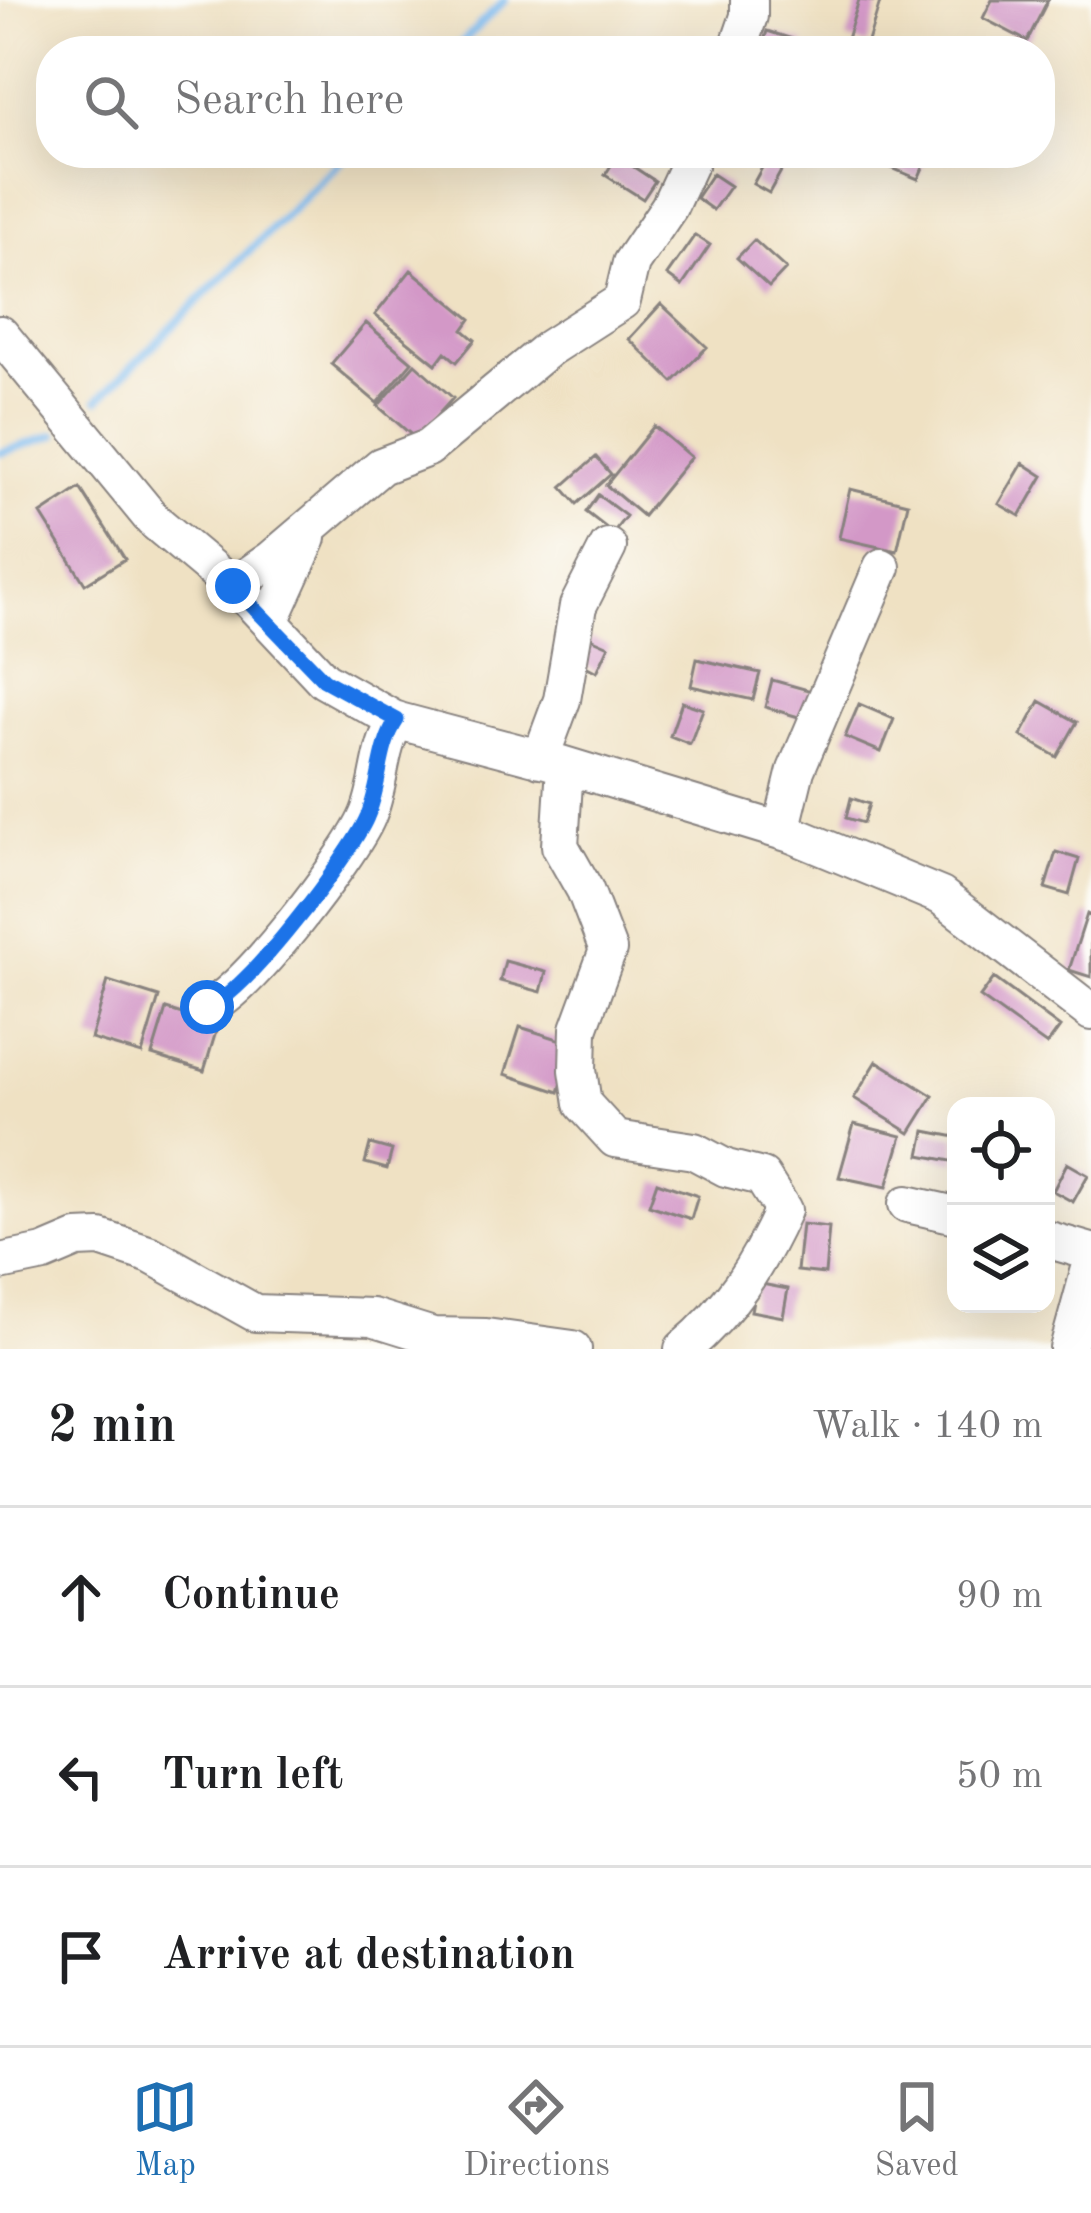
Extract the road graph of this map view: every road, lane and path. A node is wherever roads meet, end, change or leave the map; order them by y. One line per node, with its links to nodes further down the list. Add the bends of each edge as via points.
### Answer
1 (749, 0): 2 (street)
2 (742, 36)
3 (687, 168): 5 (street, via 631,263 622,301 550,348 428,448 381,466)
4 (0, 334): 8 (street, via 153,520)
5 (317, 520): 8 (street); 9 (street)
6 (608, 548): 11 (street, via 578,607)
7 (882, 567): 12 (street, via 796,770)
8 (233, 586): 9 (street)
9 (270, 622): 10 (street, via 324,680)
10 (397, 720): 11 (street); 13 (street, via 348,853 245,980)
11 (553, 762): 12 (street); 22 (street, via 560,846 608,950 579,1029 584,1104 615,1139 694,1151 762,1178 783,1210 738,1295)
12 (782, 831): 14 (street, via 941,896)
13 (207, 1007)
14 (1091, 1012)
15 (908, 1204): 16 (street)
16 (947, 1213)
17 (1055, 1242): 18 (street)
18 (1091, 1252)
19 (0, 1262): 21 (street, via 100,1238 152,1256 255,1313 372,1317 433,1336)
20 (1091, 1265): 23 (street)
21 (573, 1349)
22 (683, 1349)
23 (1068, 1349)

